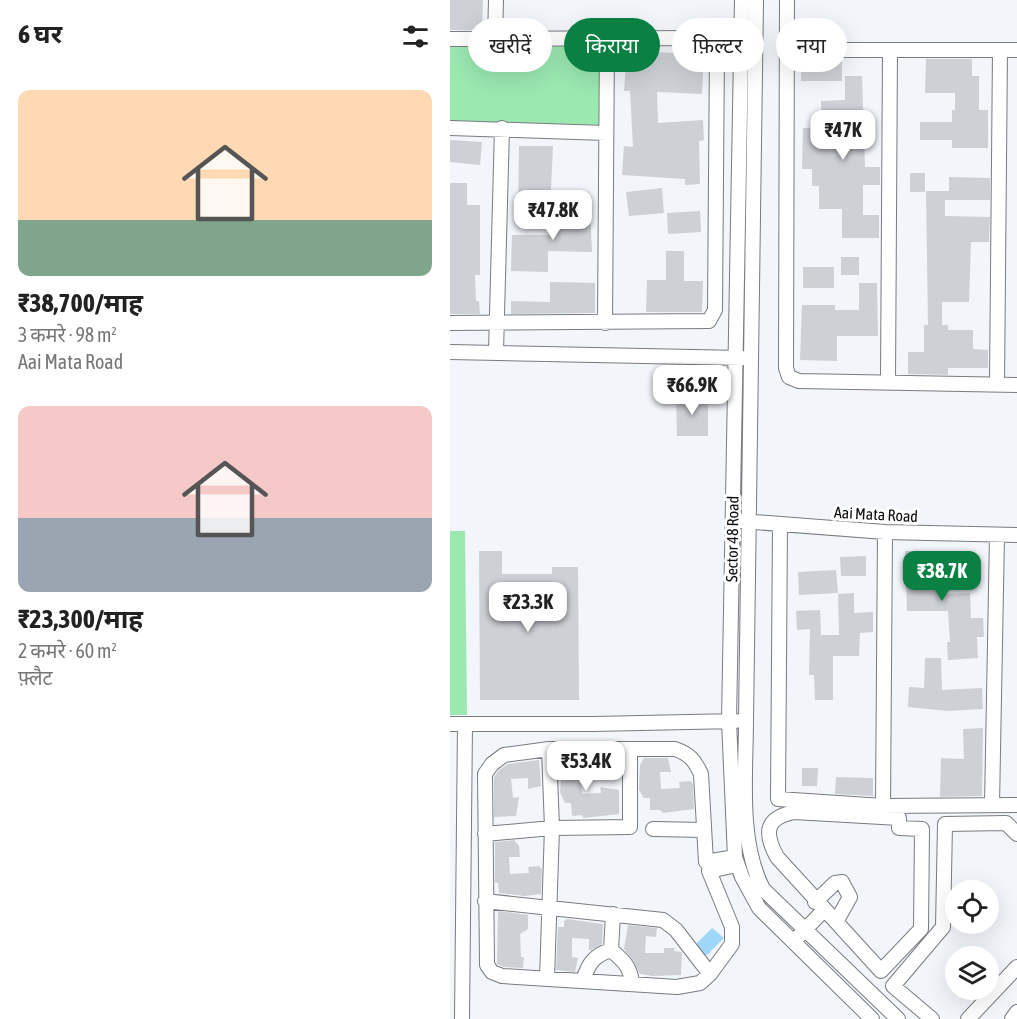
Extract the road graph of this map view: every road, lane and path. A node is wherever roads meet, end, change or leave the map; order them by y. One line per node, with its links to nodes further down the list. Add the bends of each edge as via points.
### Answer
1 (496, 0): 5 (street)
2 (742, 0): 24 (street, Sector 48 Road)
3 (756, 0): 25 (street, Sector 48 Road)
4 (787, 0): 6 (street)
5 (496, 18)
6 (787, 18)
7 (450, 39): 8 (street)
8 (468, 39)
9 (660, 39): 21 (street, via 705,38 716,41 717,46 713,316 703,323)
10 (847, 50): 11 (street)
11 (890, 50): 12 (street); 26 (street)
12 (1000, 50): 13 (street); 27 (street)
13 (1017, 50)
14 (607, 72): 18 (street)
15 (787, 72): 26 (street, via 786,368 789,377 799,381)
16 (450, 128): 17 (street)
17 (502, 128): 18 (street); 20 (street)
18 (606, 133): 21 (street)
19 (450, 323): 20 (street)
20 (497, 323): 21 (street); 23 (street)
21 (605, 323)
22 (450, 352): 23 (street)
23 (496, 352): 24 (street)
24 (735, 358): 25 (street); 29 (street, Sector 48 Road)
25 (752, 358): 29 (street, Sector 48 Road)
26 (888, 382): 27 (street)
27 (997, 384): 28 (street)
28 (1017, 385)
29 (741, 521): 30 (street, Aai Mata Road); 34 (street, Sector 48 Road); 35 (street, Sector 48 Road)
30 (780, 524): 31 (street, Aai Mata Road); 44 (street, via 778,799)
31 (885, 532): 32 (street, Aai Mata Road); 44 (street)
32 (997, 534): 33 (street, Aai Mata Road); 42 (street)
33 (1017, 535)
34 (746, 720): 35 (street); 56 (street, Sector 48 Road, via 751,858 763,889)
35 (729, 721): 37 (street); 50 (street, Sector 48 Road)
36 (450, 724): 37 (street)
37 (465, 724): 41 (street)
38 (549, 749): 39 (street); 45 (street); 48 (street, via 504,755 492,764 485,774)
39 (630, 749): 45 (street, via 630,827); 47 (street, via 675,749 695,760 701,774)
40 (450, 766): 41 (street)
41 (465, 766): 67 (street)
42 (992, 805): 43 (street); 44 (street)
43 (1017, 805)
44 (883, 806)
45 (552, 828): 48 (street); 53 (street)
46 (653, 829): 47 (street)
47 (704, 830): 50 (street, via 706,862)
48 (485, 834): 51 (street)
49 (1017, 834): 65 (street, via 1006,823 945,824 943,927 893,986)
50 (736, 861): 57 (street, Sector 48 Road, via 759,908); 60 (street, via 709,871 734,936 729,951)
51 (485, 901): 53 (street); 61 (street, via 486,957 492,972)
52 (819, 906): 55 (street); 55 (street, via 835,883 842,882 850,897); 55 (street, via 771,847 769,829 773,820 794,812 899,818 899,828 922,829 921,929 881,971); 56 (street)
53 (548, 908): 54 (street); 61 (street)
54 (613, 914): 58 (street); 60 (street, via 671,924)
55 (836, 922)
56 (805, 930): 57 (street); 69 (street, Sector 48 Road)
57 (793, 943): 68 (street, Sector 48 Road)
58 (611, 950): 62 (street, via 599,954 588,966); 63 (street, via 625,962)
59 (1017, 966): 70 (street)
60 (710, 974): 63 (street, via 690,986)
61 (547, 979): 62 (street)
62 (583, 981): 63 (street)
63 (632, 984)
64 (1017, 1012): 71 (street)
65 (923, 1016)
66 (450, 1018): 67 (street)
67 (462, 1019)
68 (872, 1019)
69 (898, 1019)
70 (968, 1019)
71 (1012, 1019)

